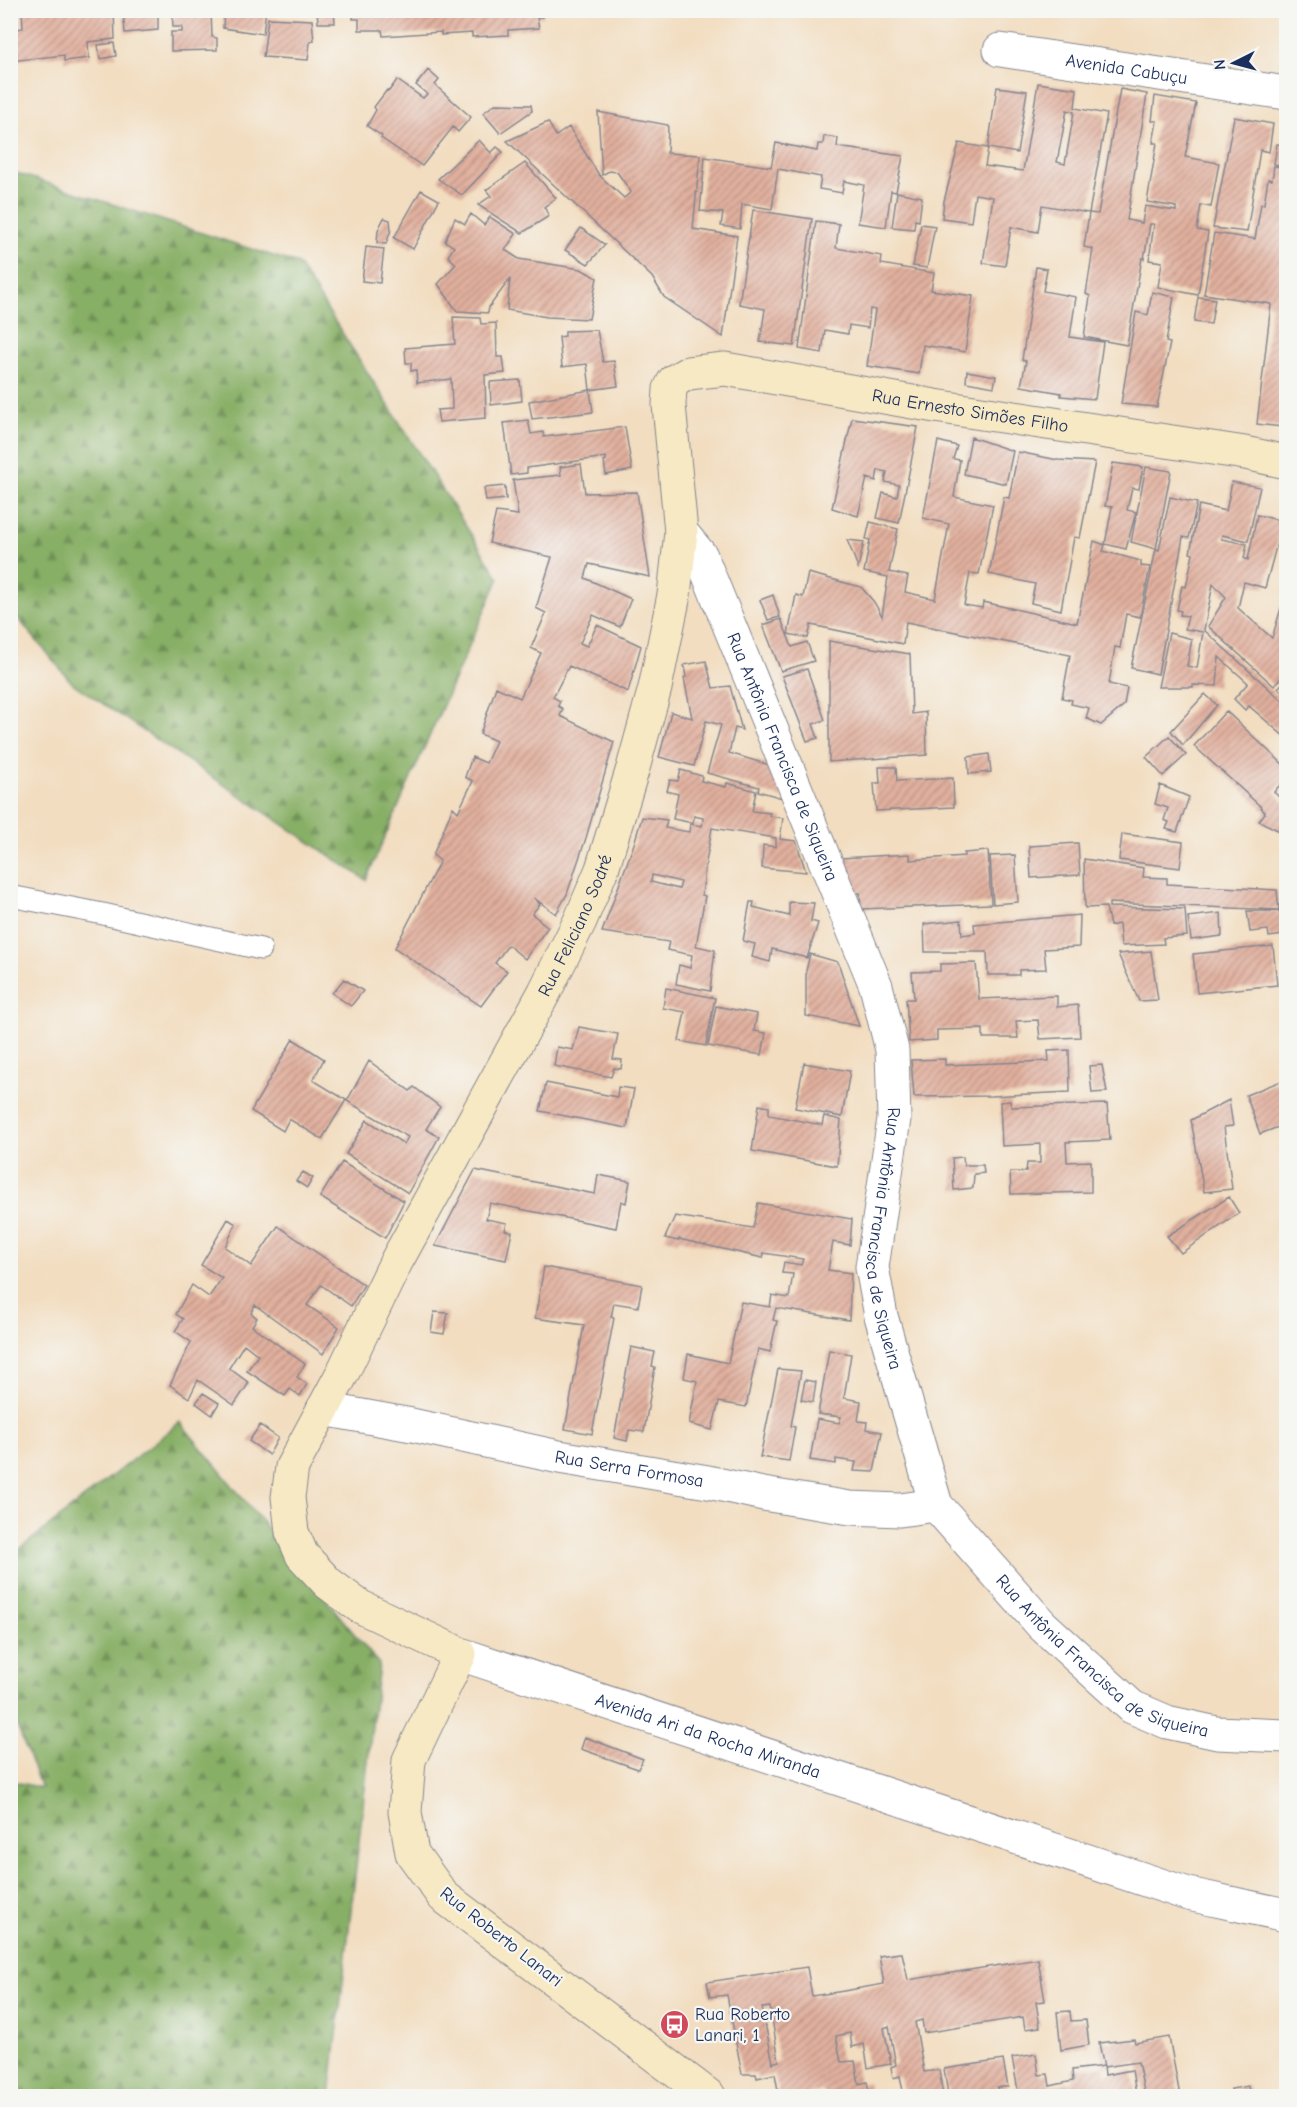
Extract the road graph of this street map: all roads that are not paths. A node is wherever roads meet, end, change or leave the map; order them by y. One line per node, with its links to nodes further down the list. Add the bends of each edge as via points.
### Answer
1 (1000, 50): 2 (street, Avenida Cabuçu)
2 (1287, 93)
3 (669, 397): 4 (street, Rua Ernesto Simões Filho, via 674,381 688,373 725,369); 5 (street, Rua Feliciano Sodré)
4 (1287, 462)
5 (681, 532): 8 (street, Rua Feliciano Sodré, via 674,595 655,688 602,869 544,993 396,1262); 9 (street, Rua Antônia Francisca de Siqueira, via 701,556 876,986 892,1050 894,1119 873,1267 881,1316)
6 (10, 896): 7 (lane)
7 (261, 949)
8 (323, 1409): 9 (street, Rua Serra Formosa, via 559,1457 850,1508 900,1510); 10 (street, Avenida Ari da Rocha Miranda, via 292,1467 289,1487 292,1532 302,1555 328,1583 359,1606)
9 (936, 1505): 11 (street, Rua Antônia Francisca de Siqueira, via 1042,1625 1132,1707 1167,1722 1217,1733)
10 (460, 1654): 12 (street, Avenida Ari da Rocha Miranda, via 1188,1894); 13 (street, Rua Roberto Lanari, via 409,1760 405,1812 412,1853 443,1896)
11 (1287, 1736)
12 (1287, 1915)
13 (709, 2097)

